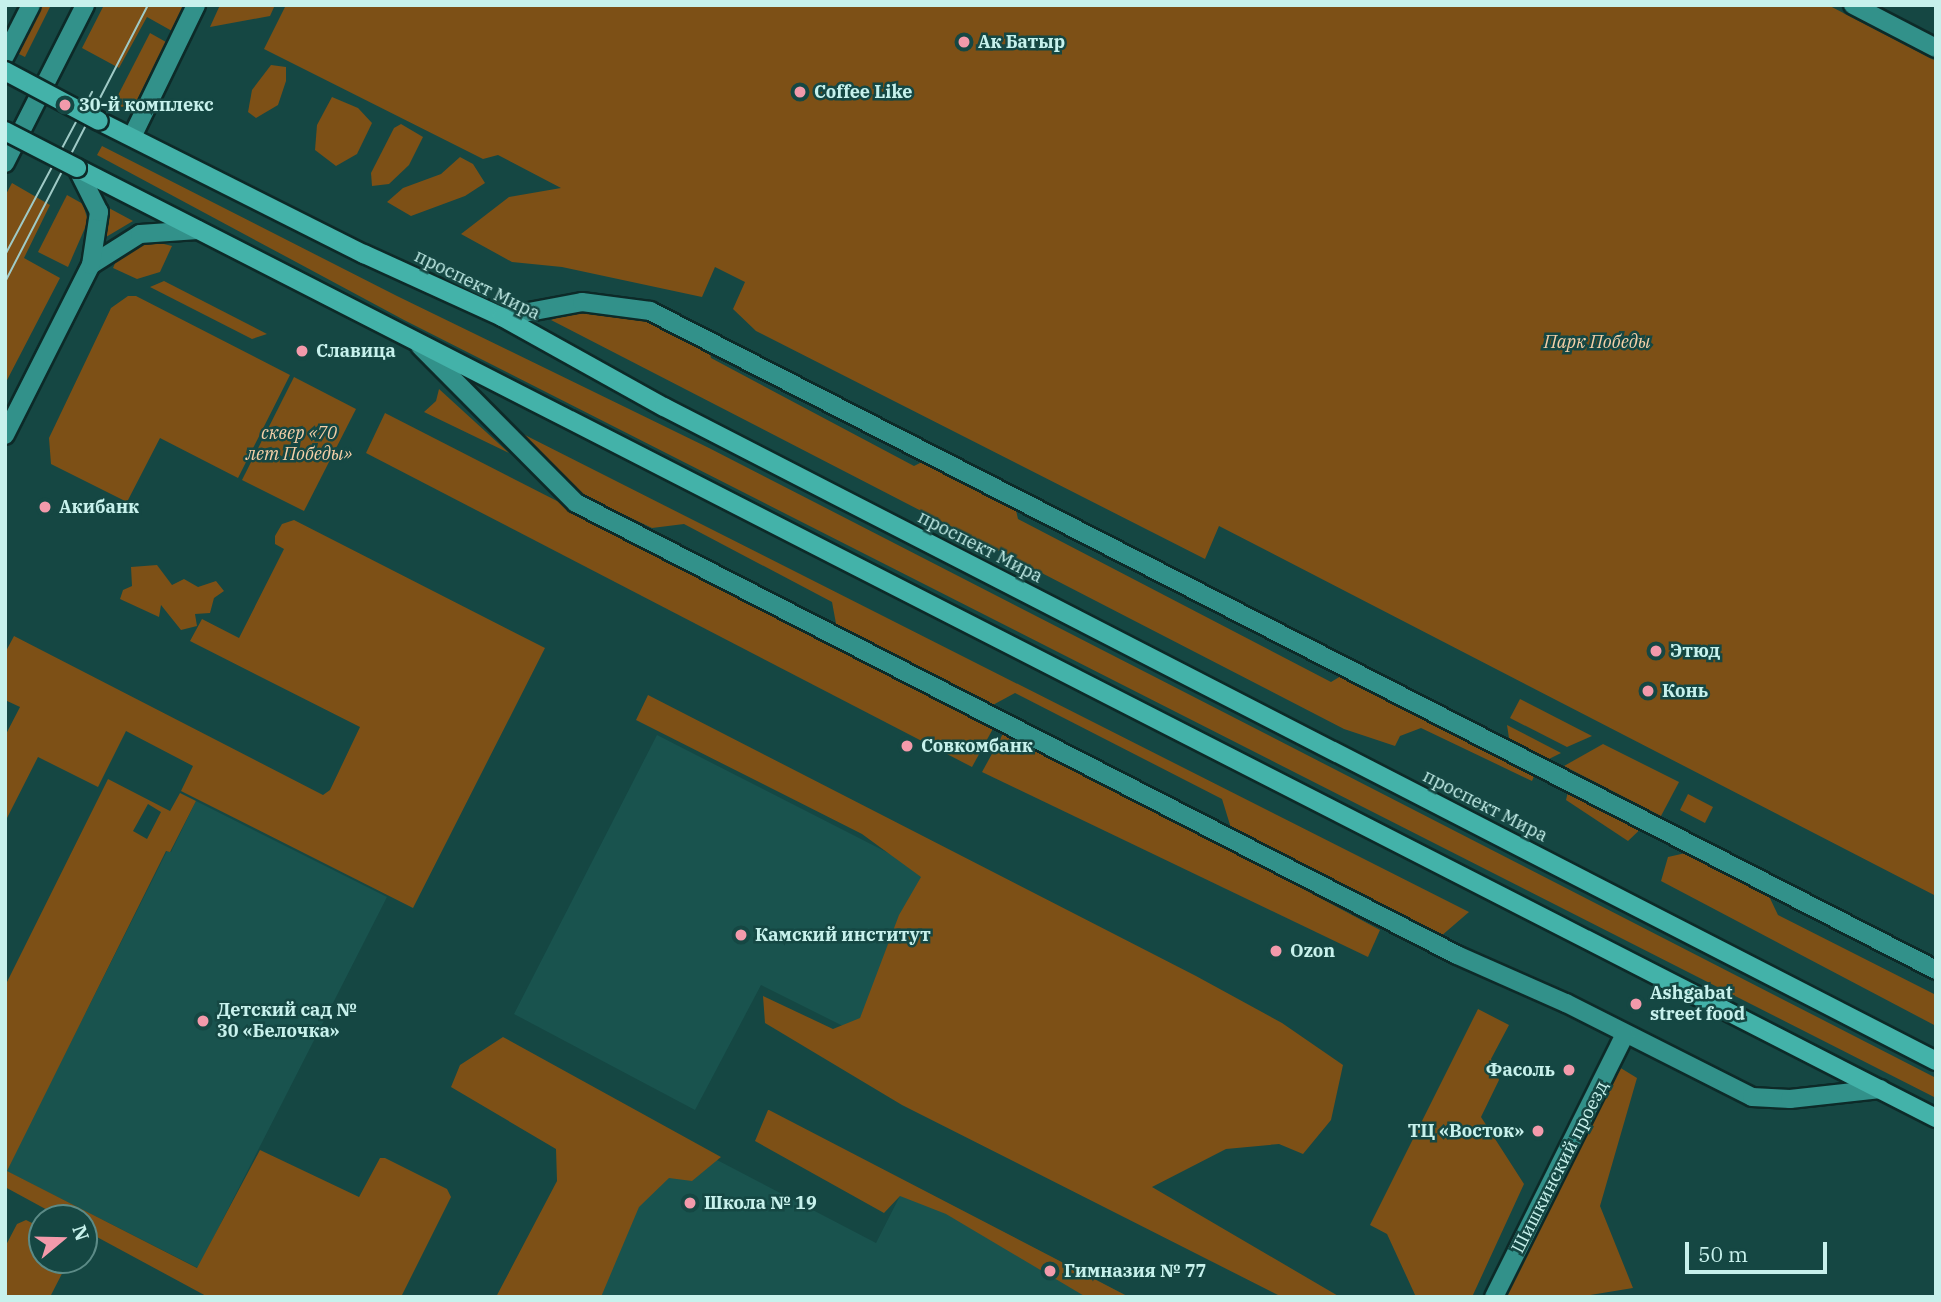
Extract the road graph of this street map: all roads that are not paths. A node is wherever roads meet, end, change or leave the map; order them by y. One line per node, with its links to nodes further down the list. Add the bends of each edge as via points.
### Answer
1 (31, 5): 6 (street)
2 (85, 5): 10 (street)
3 (196, 5): 9 (street)
4 (1853, 5): 5 (street)
5 (1936, 48)
6 (5, 56)
7 (5, 71): 9 (main road, проспект Мира, bridge)
8 (5, 131): 11 (main road, bridge)
9 (132, 137): 14 (main road, проспект Мира)
10 (5, 163)
11 (77, 168): 12 (main road); 13 (street, via 99,212)
12 (198, 230): 13 (street, via 140,234); 15 (main road)
13 (91, 265): 16 (street)
14 (502, 317): 17 (street, via 582,302 650,311); 19 (main road, проспект Мира, via 664,407)
15 (420, 346): 18 (street, via 576,502 1457,955 1566,1003); 20 (main road)
16 (5, 435)
17 (1936, 970)
18 (1624, 1036): 20 (street, via 1752,1097 1790,1099); 22 (street, Шишкинский проезд)
19 (1936, 1061)
20 (1880, 1089): 21 (main road)
21 (1936, 1118)
22 (1494, 1297)

